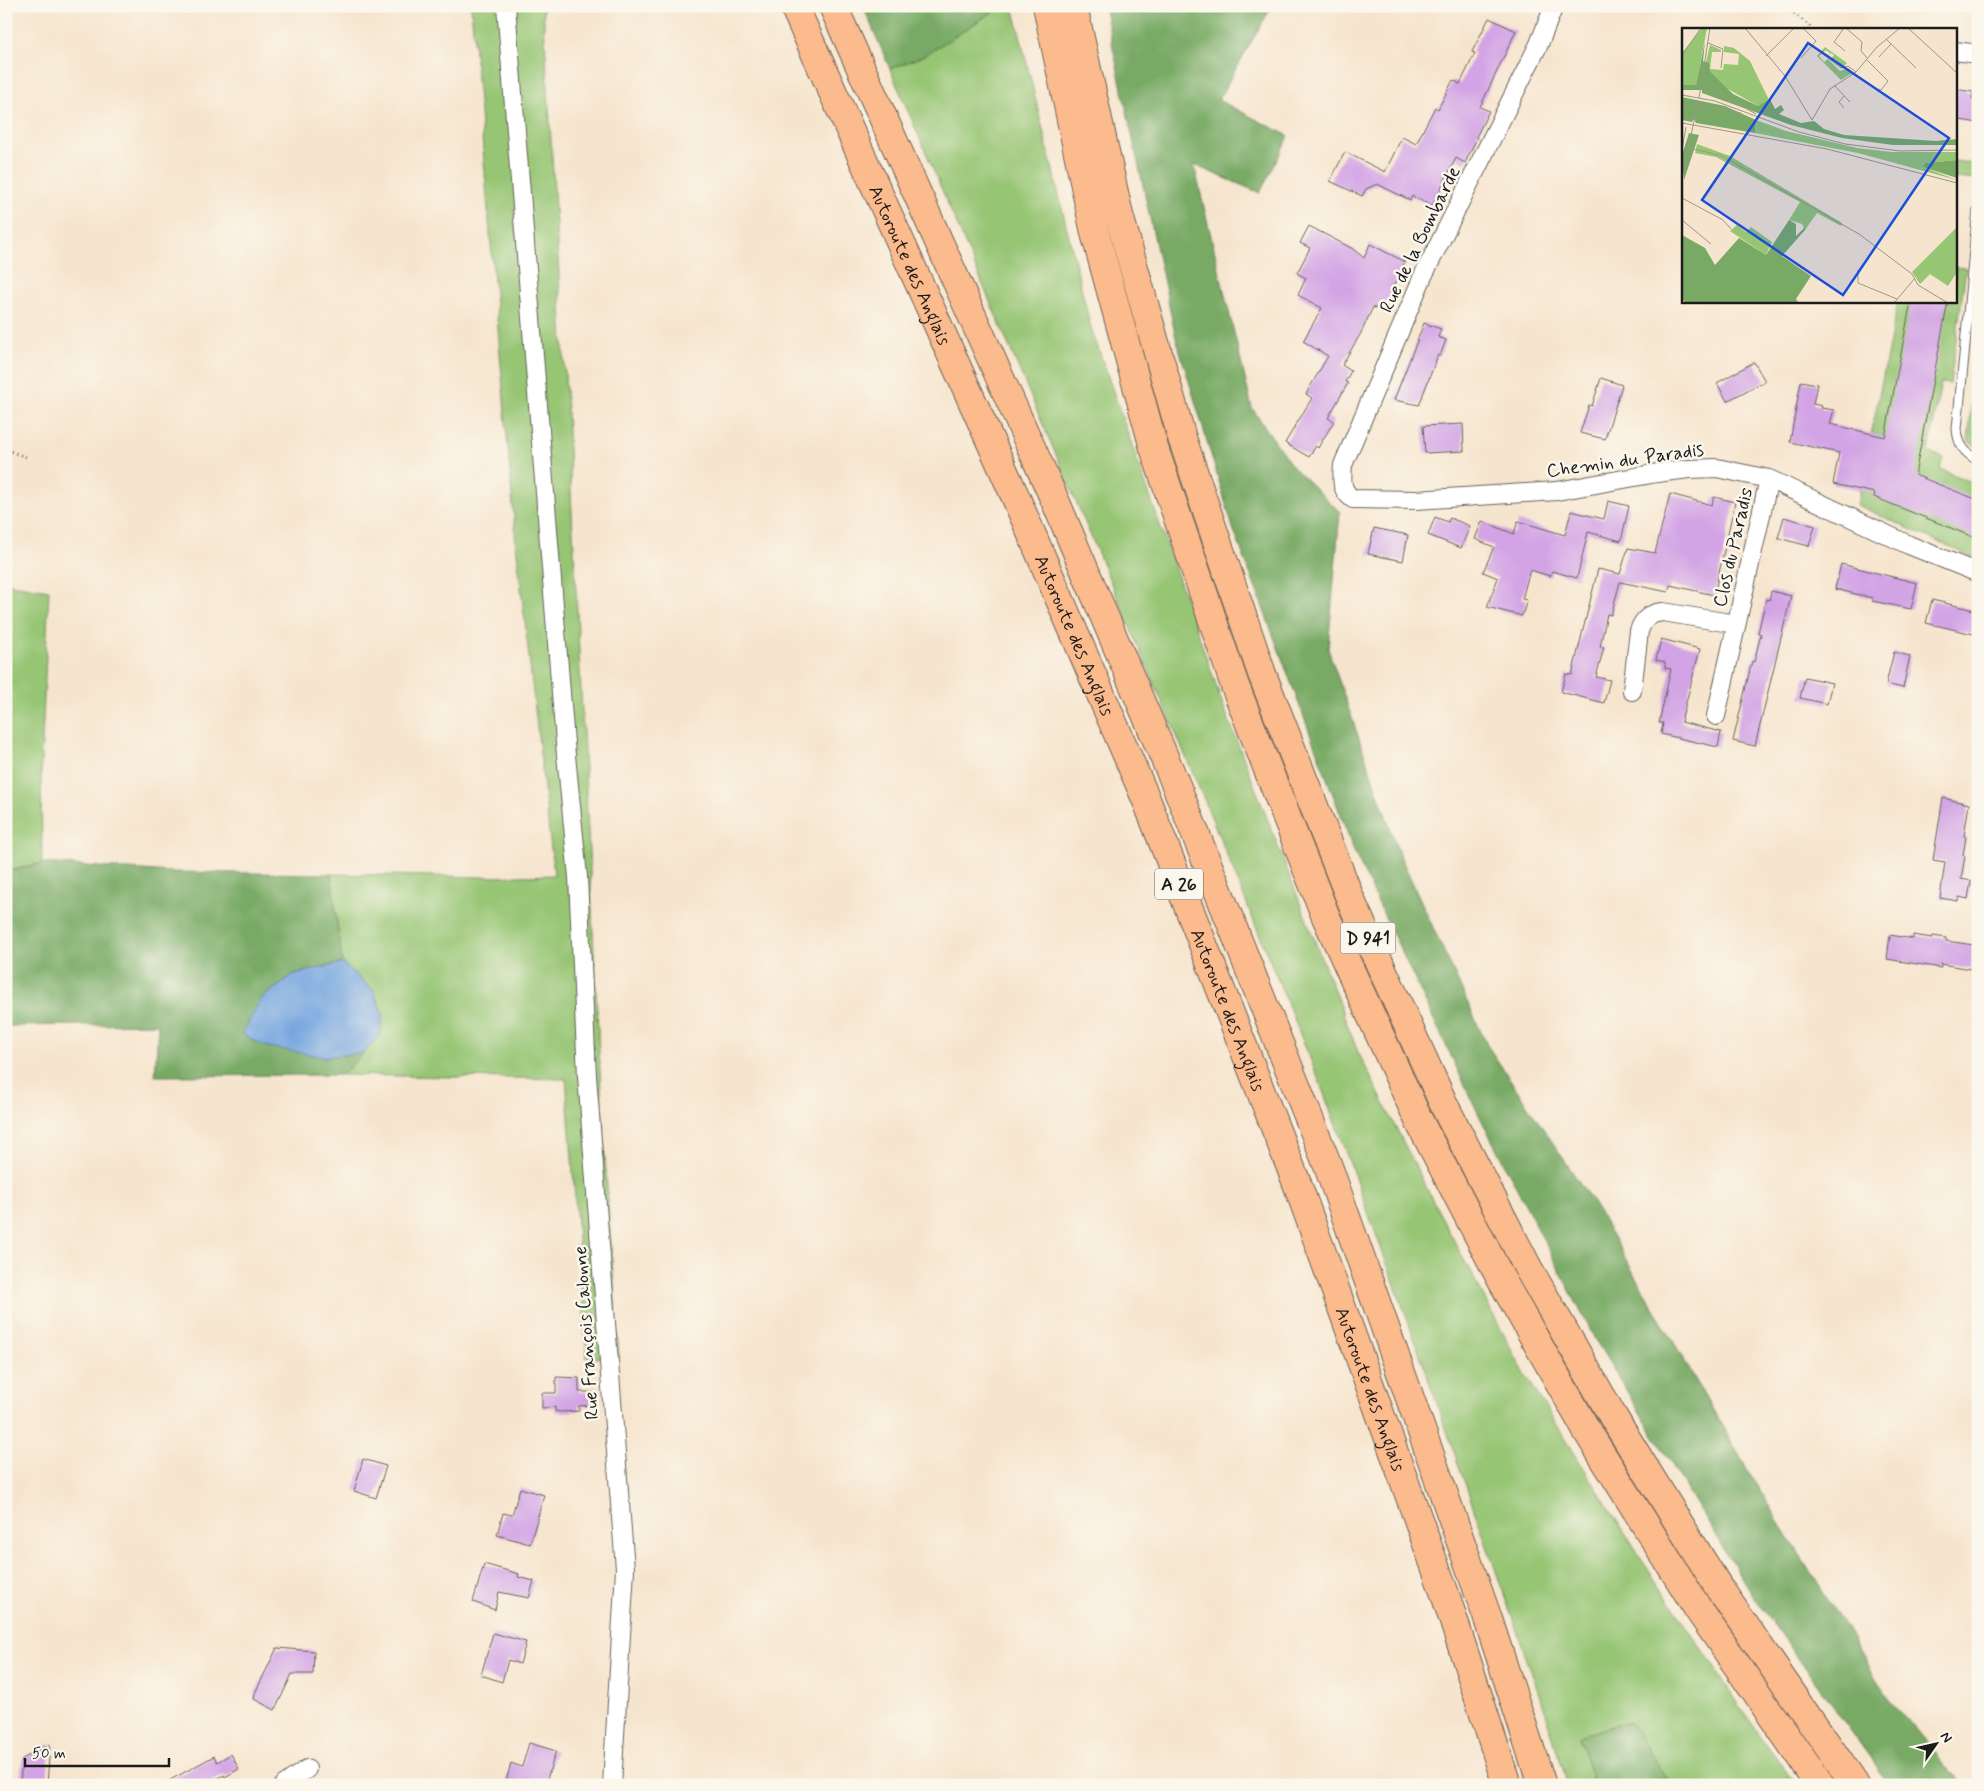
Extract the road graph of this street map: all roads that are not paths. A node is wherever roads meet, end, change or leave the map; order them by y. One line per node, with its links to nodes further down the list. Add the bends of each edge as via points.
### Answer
1 (506, 6): 19 (street, Rue François Calonne, via 578,877 587,1076 625,1569)
2 (794, 6): 20 (highway, Autoroute des Anglais / A 26, via 1016,498 1146,799 1298,1186 1445,1594)
3 (833, 6): 21 (highway, Autoroute des Anglais / A 26, via 1068,532 1176,785 1324,1157 1488,1619)
4 (1047, 6): 22 (highway, D 941, via 1095,233 1154,448 1235,686 1326,917 1420,1123 1501,1279 1587,1431 1698,1609)
5 (1073, 6): 23 (highway, D 941, via 1119,215 1182,438 1262,674 1352,904 1446,1109 1537,1285 1615,1420 1719,1588)
6 (1554, 6): 12 (street, Rue de la Bombarde, via 1539,44 1409,306 1343,465 1342,482)
7 (1956, 51): 8 (street)
8 (1978, 54)
9 (1978, 209): 10 (lane, via 1957,437 1966,453)
10 (1978, 460)
11 (1769, 479): 12 (street, Chemin du Paradis, via 1718,468 1689,469 1558,491 1416,500 1353,499); 13 (street, Chemin du Paradis, via 1909,545); 14 (street, Clos du Paradis)
12 (1347, 495)
13 (1978, 573)
14 (1736, 624): 15 (street, Clos du Paradis, via 1663,612 1646,618 1639,631); 16 (street, Clos du Paradis)
15 (1632, 691)
16 (1716, 716)
17 (307, 1769): 18 (street)
18 (284, 1785)
19 (612, 1785)
20 (1507, 1785)
21 (1542, 1785)
22 (1820, 1785)
23 (1855, 1785)

